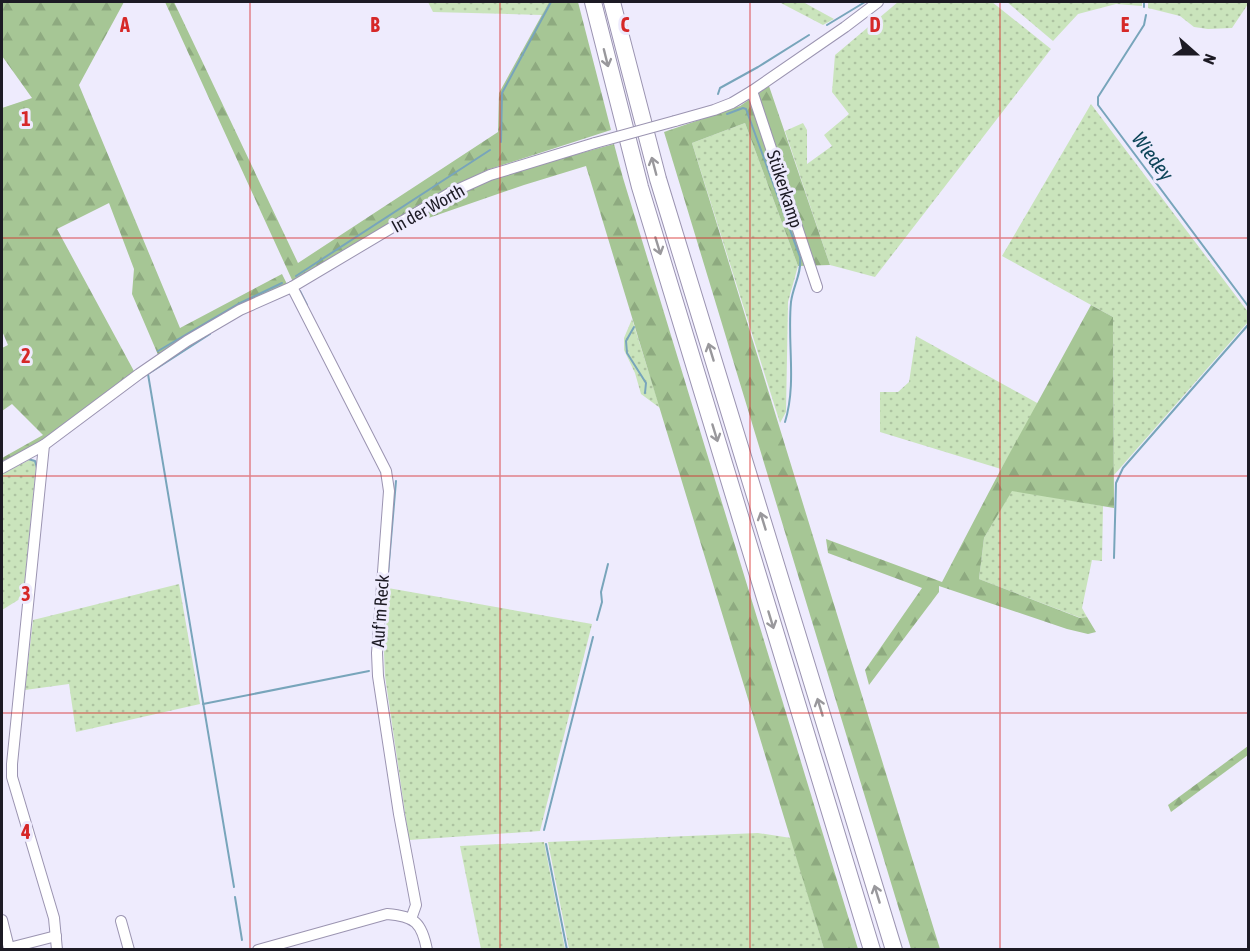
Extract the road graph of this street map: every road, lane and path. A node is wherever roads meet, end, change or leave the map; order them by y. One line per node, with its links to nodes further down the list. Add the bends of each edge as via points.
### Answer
1 (593, 2): 17 (highway, one-way to 17, via 640,187)
2 (612, 2): 18 (highway, one-way to 2, via 658,179)
3 (878, 2): 4 (street, In der Worth)
4 (752, 91): 5 (street, In der Worth, bridge, via 714,110 490,175 450,193); 6 (street, Stükerkamp)
5 (292, 287): 7 (street, In der Worth, via 240,310 187,341); 9 (street, Auf'm Reck, via 386,471 389,491 378,676 416,905)
6 (817, 287)
7 (44, 445): 8 (street, In der Worth); 12 (street, via 12,777)
8 (2, 468)
9 (411, 919): 15 (street, via 387,914); 16 (street, via 423,932)
10 (2, 920): 12 (street, via 9,948)
11 (121, 921): 14 (street)
12 (56, 936): 13 (street)
13 (57, 950)
14 (129, 950)
15 (258, 950)
16 (427, 950)
17 (872, 950)
18 (894, 950)

